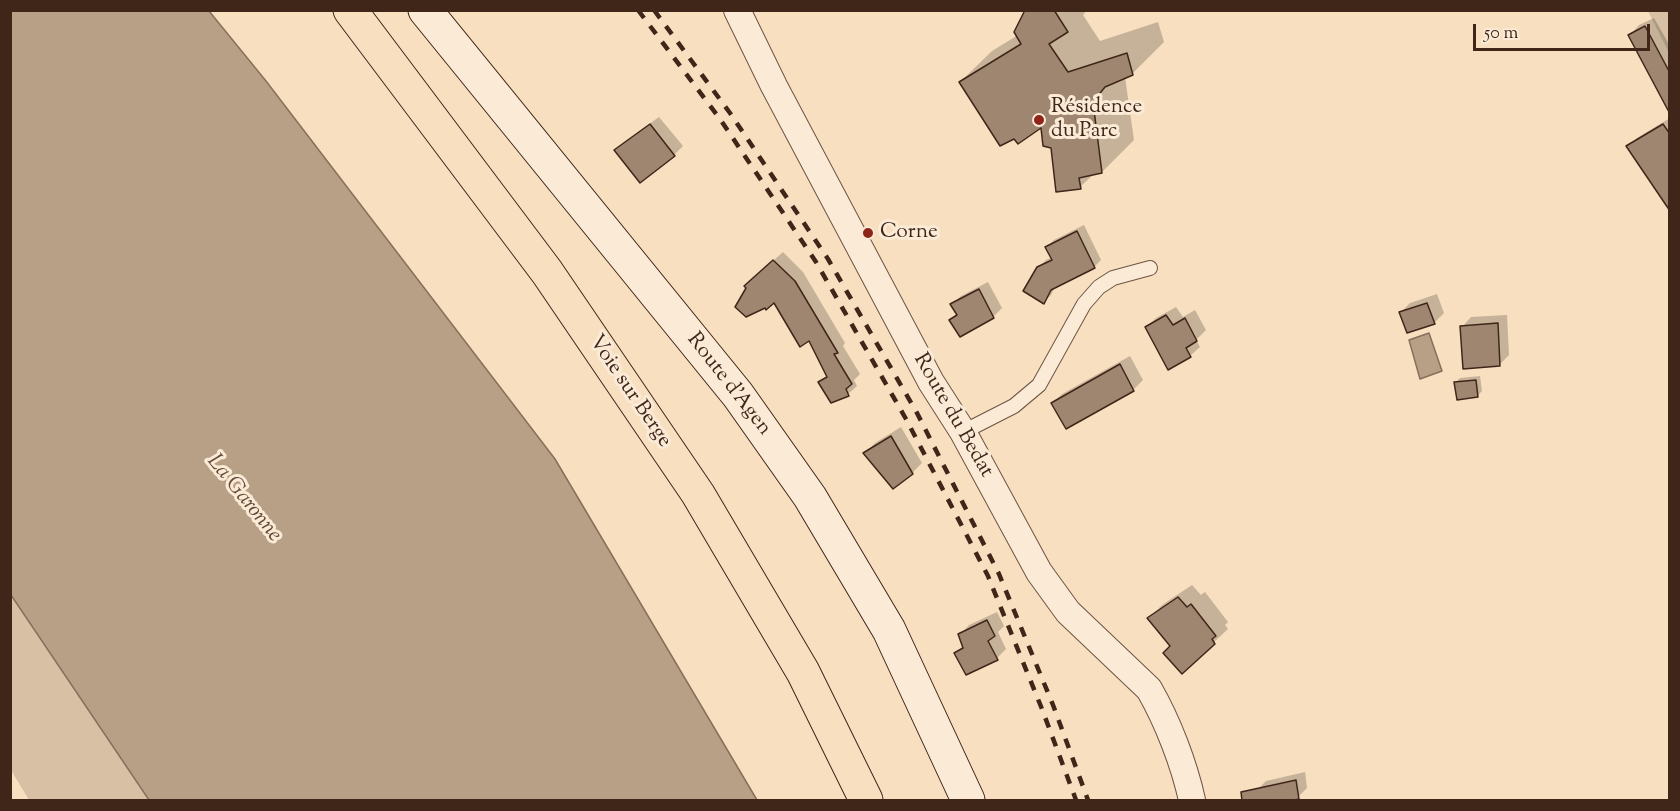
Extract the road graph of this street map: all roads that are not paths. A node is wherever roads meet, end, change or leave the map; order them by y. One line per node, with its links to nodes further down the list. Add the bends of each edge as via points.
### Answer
1 (350, 10): 6 (main road, Voie sur Berge, via 547,272 698,494 802,672)
2 (425, 10): 7 (main road, Route d'Agen, via 738,395 810,497 889,630)
3 (737, 10): 5 (street, Route du Bedat, via 931,382)
4 (1150, 268): 5 (lane, via 1113,278 1099,287 1084,304 1039,385 1014,406)
5 (963, 432): 8 (street, Route du Bedat, via 1039,572 1068,612 1156,701 1180,757)
6 (866, 801)
7 (968, 801)
8 (1192, 801)

